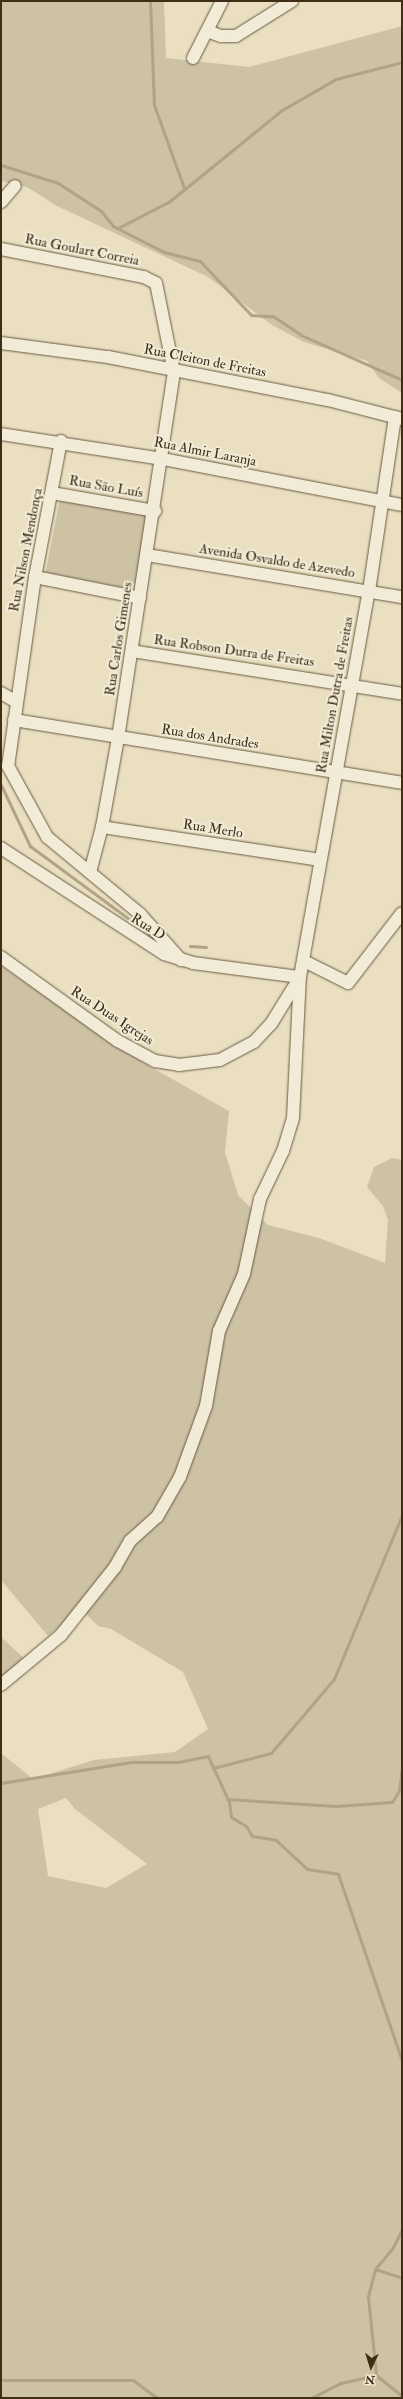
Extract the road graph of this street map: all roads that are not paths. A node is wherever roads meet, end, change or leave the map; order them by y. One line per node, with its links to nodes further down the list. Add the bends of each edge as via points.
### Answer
1 (222, 1): 3 (street)
2 (292, 1): 3 (street, via 236,36 221,36)
3 (207, 31): 4 (street)
4 (193, 58)
5 (15, 186): 6 (street)
6 (1, 202)
7 (1, 249): 8 (street, Rua Goulart Correia, via 144,277)
8 (156, 283): 10 (street, Rua Carlos Gimenes)
9 (1, 344): 10 (street, Rua Cleiton de Freitas, via 108,357)
10 (174, 372): 11 (street, Rua Cleiton de Freitas, via 328,400); 14 (street, Rua Carlos Gimenes)
11 (399, 418): 16 (street, Rua Milton Dutra de Freitas)
12 (1, 434): 13 (street, Rua Almir Laranja)
13 (62, 441): 14 (street, Rua Almir Laranja); 15 (street, Rua Nilson Mendonça)
14 (163, 459): 16 (street, Rua Almir Laranja); 18 (street, Rua Carlos Gimenes)
15 (52, 493): 18 (street, Rua São Luís); 20 (street, Rua Nilson Mendonça)
16 (383, 502): 17 (street, Rua Almir Laranja); 21 (street, Rua Milton Dutra de Freitas)
17 (402, 505)
18 (155, 511): 19 (street, Rua Carlos Gimenes)
19 (147, 555): 21 (street, Avenida Osvaldo de Azevedo); 23 (street, Rua Carlos Gimenes)
20 (35, 577): 23 (street); 28 (street, Rua Nilson Mendonça)
21 (369, 591): 22 (street, Avenida Osvaldo de Azevedo); 25 (street, Rua Milton Dutra de Freitas)
22 (402, 597)
23 (140, 598): 24 (street, Rua Carlos Gimenes)
24 (132, 651): 25 (street, Rua Robson Dutra de Freitas); 30 (street, Rua Carlos Gimenes)
25 (353, 684): 27 (street, Rua Robson Dutra de Freitas); 31 (street, Rua Milton Dutra de Freitas)
26 (1, 693): 28 (street)
27 (402, 694)
28 (15, 701): 29 (street, Rua Nilson Mendonça)
29 (14, 720): 30 (street, Rua dos Andrades); 36 (street, Rua Nilson Mendonça, via 8,756 10,775 47,837)
30 (118, 738): 31 (street, Rua dos Andrades); 33 (street, Rua Carlos Gimenes)
31 (337, 772): 32 (street, Rua dos Andrades); 35 (street, Rua Milton Dutra de Freitas)
32 (402, 783)
33 (102, 827): 35 (street, Rua Merlo); 36 (street, Rua Carlos Gimenes)
34 (1, 848): 39 (street, Rua D, via 160,952)
35 (320, 860): 40 (street, Rua Milton Dutra de Freitas)
36 (90, 872): 39 (street, via 140,914)
37 (402, 913): 40 (street, via 348,983)
38 (1, 957): 41 (street, Rua Duas Igrejas, via 118,1041 155,1061 179,1065 220,1060 254,1042 271,1024)
39 (181, 960): 41 (street, Rua D)
40 (304, 961): 41 (street, Rua Milton Dutra de Freitas)
41 (300, 977): 42 (street, via 300,1019 288,1138 260,1199 247,1265 219,1331 206,1406 180,1478 156,1517 130,1541 115,1567 61,1635)
42 (1, 1685)

